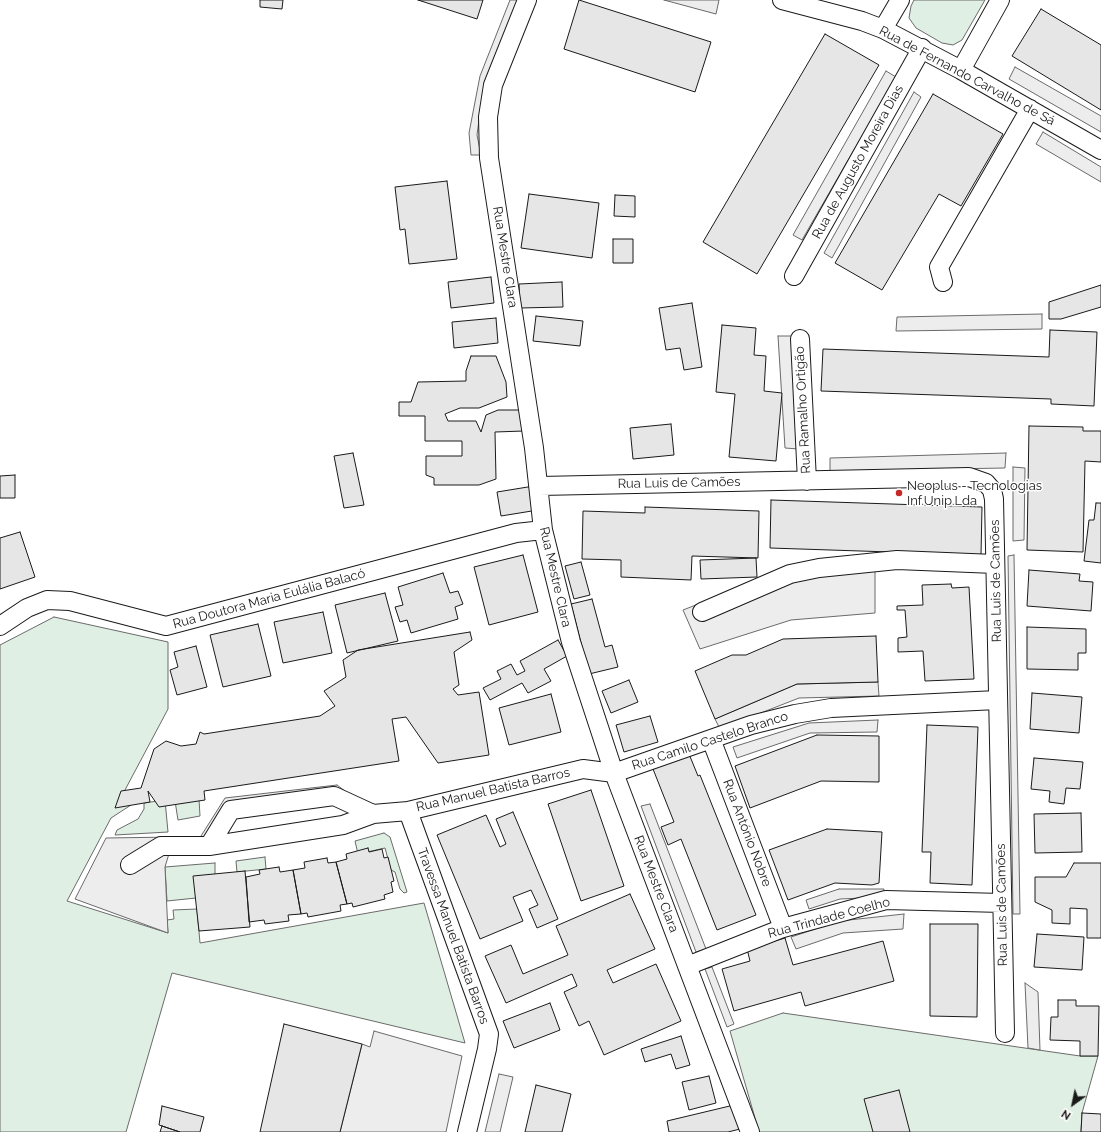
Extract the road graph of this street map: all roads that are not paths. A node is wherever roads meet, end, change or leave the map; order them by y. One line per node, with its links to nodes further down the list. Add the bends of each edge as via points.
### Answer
1 (527, 0): 14 (street, Rua Mestre Clara, via 493,85 488,117 489,158)
2 (782, 0): 5 (street, Rua de Fernando Carvalho de Sá)
3 (900, 0): 5 (street)
4 (1000, 0): 7 (street)
5 (883, 29): 6 (street, Rua de Fernando Carvalho de Sá)
6 (922, 48): 7 (street, Rua de Fernando Carvalho de Sá); 10 (street, Rua de Augusto Moreira Dias)
7 (961, 70): 8 (street, Rua de Fernando Carvalho de Sá)
8 (1030, 109): 9 (street, Rua de Fernando Carvalho de Sá); 11 (street, via 939,267)
9 (1101, 150)
10 (794, 276)
11 (943, 282)
12 (800, 339): 13 (street, Rua Ramalho Ortigão)
13 (807, 481): 14 (street, Rua Luis de Camões); 16 (street, Rua Luis de Camões, via 969,477 978,479 989,487 994,499)
14 (540, 486): 15 (street, Rua Mestre Clara)
15 (543, 530): 18 (street, Rua Doutora Maria Eulália Balacó, via 516,533 166,626 70,601 47,600 27,608); 21 (street, Rua Mestre Clara, via 571,642)
16 (995, 564): 17 (street, via 897,560 819,568 790,574); 19 (street, Rua Luis de Camões)
17 (702, 612)
18 (0, 626)
19 (997, 700): 20 (street, Rua Camilo Castelo Branco, via 831,708 751,725); 26 (street, Rua Luis de Camões)
20 (711, 739): 21 (street, Rua Camilo Castelo Branco); 27 (street, Rua António Nobre)
21 (614, 772): 22 (street, Rua Manuel Batista Barros, via 583,769); 28 (street, Rua Mestre Clara)
22 (408, 811): 23 (street, Rua Manuel Batista Barros); 30 (street, Travessa Manuel Batista Barros, via 488,1034 487,1049)
23 (373, 814): 24 (street, Rua Manuel Batista Barros, via 343,825); 24 (street, Rua Manuel Batista Barros, via 334,796 231,810)
24 (210, 846): 25 (street, Rua Manuel Batista Barros, via 161,846)
25 (130, 865)
26 (1002, 903): 27 (street, Rua Trindade Coelho, via 886,900); 29 (street, Rua Luis de Camões)
27 (783, 928): 28 (street, Rua Trindade Coelho)
28 (687, 966): 31 (street, Rua Mestre Clara)
29 (1005, 1032)
30 (466, 1132)
31 (750, 1132)

